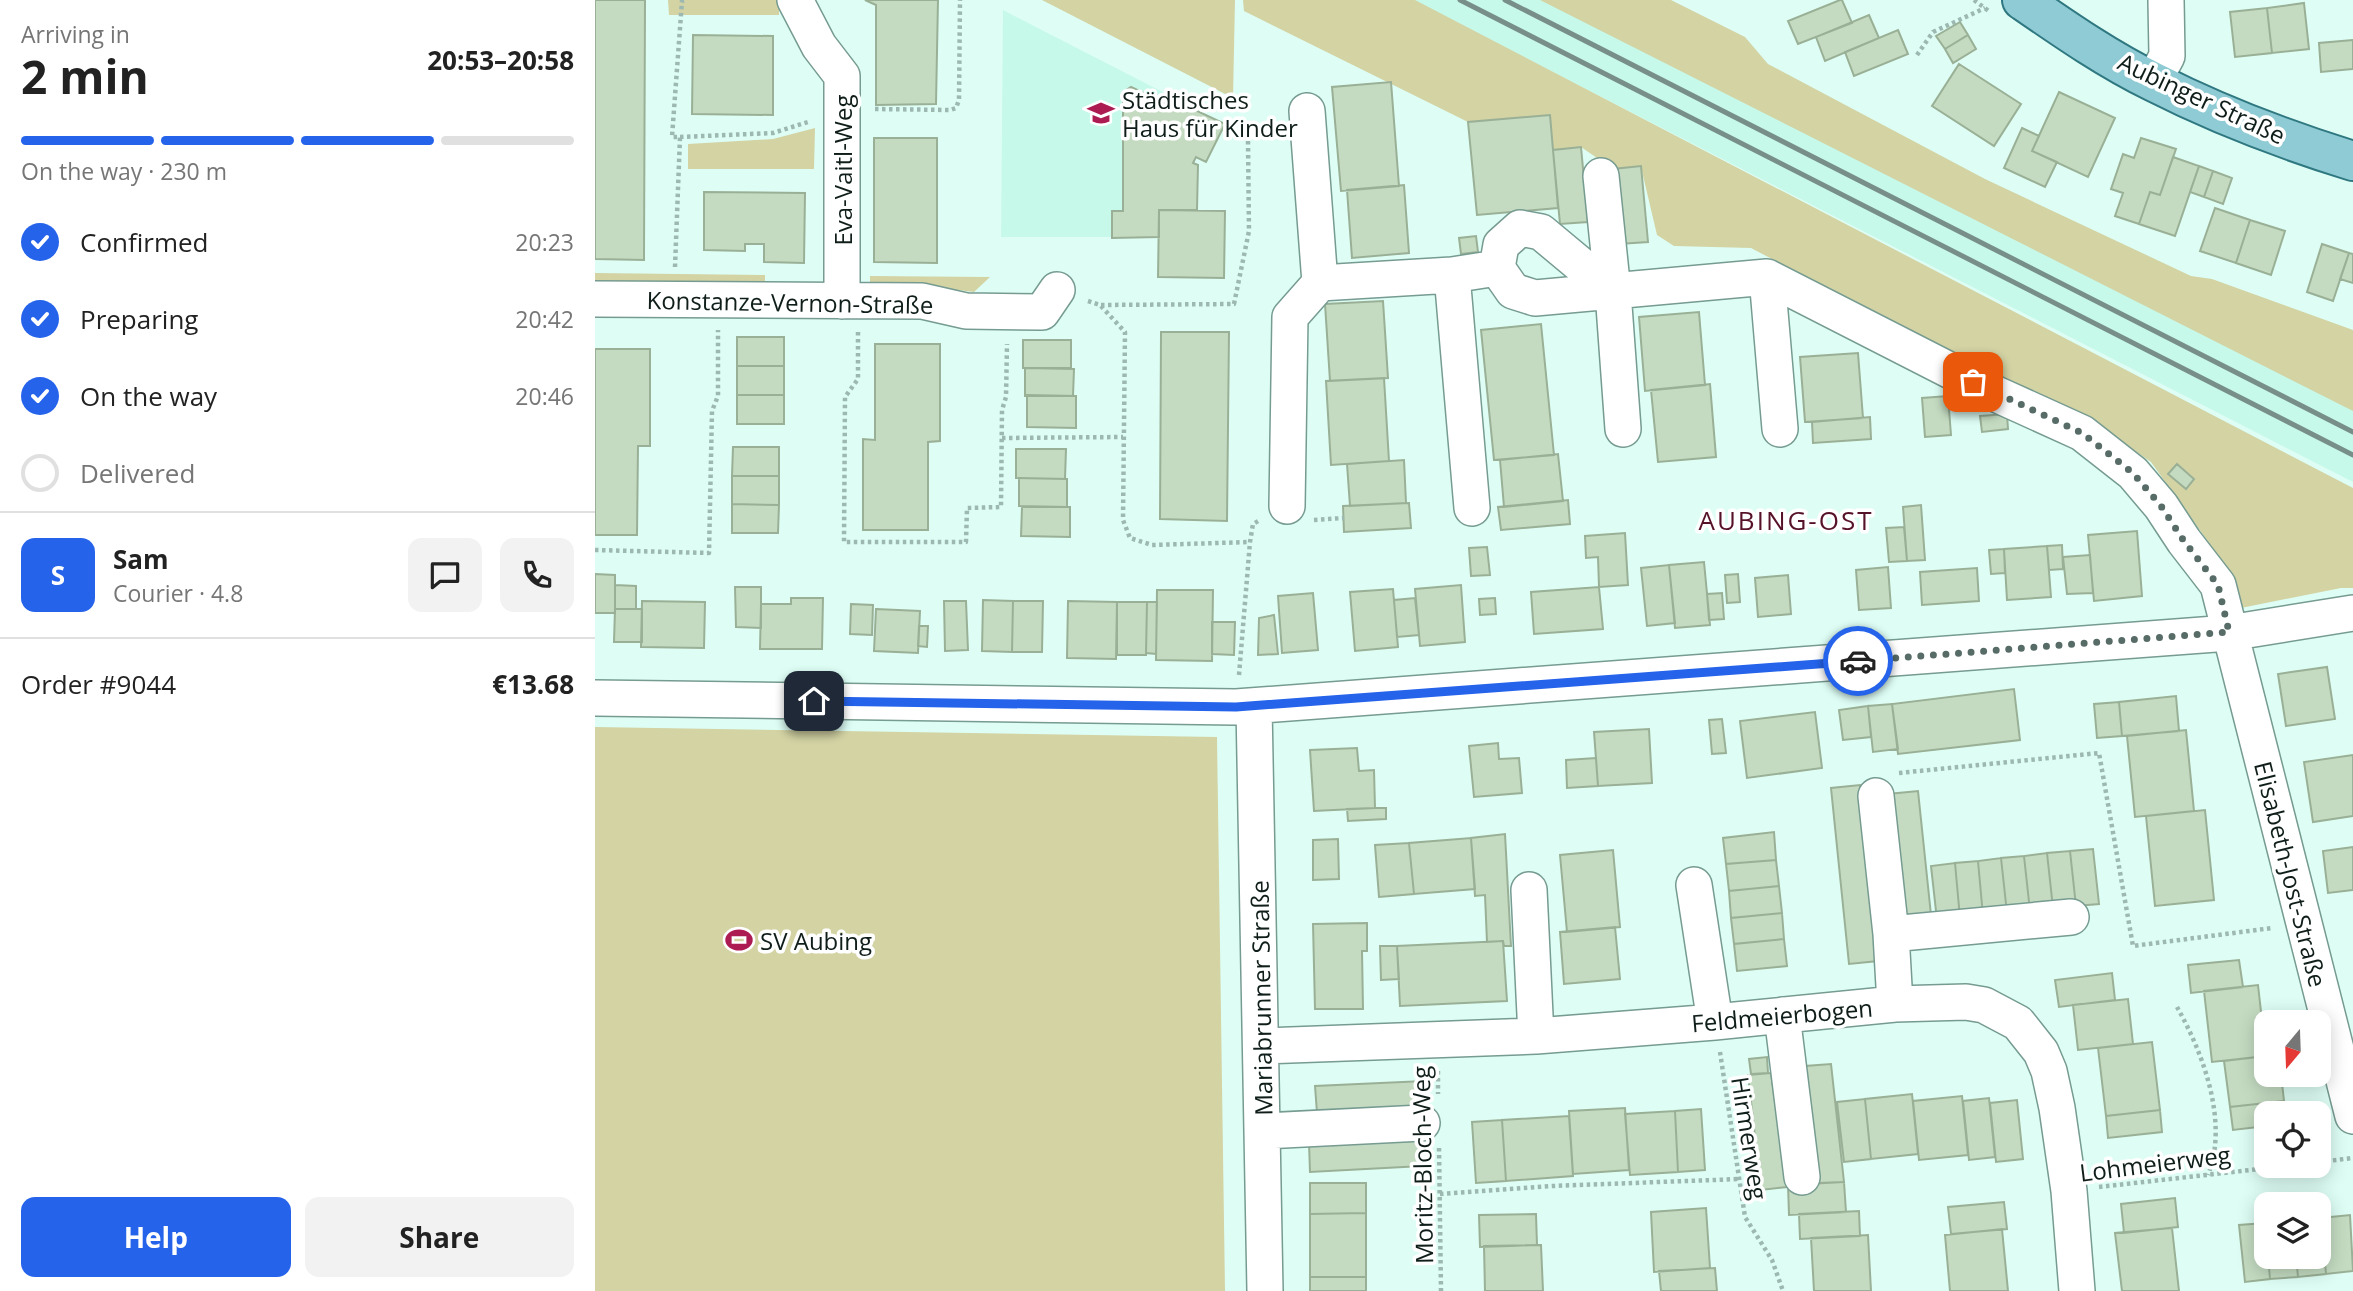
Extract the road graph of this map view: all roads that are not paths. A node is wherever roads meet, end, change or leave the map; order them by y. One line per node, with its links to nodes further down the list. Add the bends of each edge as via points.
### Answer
1 (795, 0): 15 (street, Eva-Vaitl-Weg, via 819,46 842,76)
2 (2022, 0): 4 (main road, Aubinger Straße)
3 (2166, 0): 4 (street, via 2167,56)
4 (2153, 82): 6 (main road, Aubinger Straße, via 2246,124)
5 (1307, 111): 11 (street)
6 (2353, 161)
7 (1601, 176): 13 (street)
8 (1497, 268): 9 (street); 13 (street, via 1513,290 1535,298); 13 (street, via 1501,245 1520,228 1541,232)
9 (1452, 275): 11 (street); 19 (street)
10 (1767, 277): 13 (street); 17 (street); 21 (street, Elisabeth-Jost-Straße, via 2082,433 2133,473 2161,506 2218,585)
11 (1320, 283): 18 (street, via 1290,317)
12 (1057, 290): 15 (street, Konstanze-Vernon-Straße, via 1042,312 966,311 922,301)
13 (1613, 292): 16 (street)
14 (595, 299): 15 (street, Konstanze-Vernon-Straße)
15 (850, 316)
16 (1623, 429)
17 (1780, 429)
18 (1287, 506)
19 (1472, 508)
20 (2353, 613): 21 (street)
21 (2229, 632): 23 (street); 34 (street, Elisabeth-Jost-Straße)
22 (595, 698): 23 (street)
23 (1245, 706): 33 (street, Mariabrunner Straße)
24 (1876, 796): 28 (street)
25 (1694, 885): 31 (street)
26 (1529, 890): 32 (street)
27 (2071, 917): 28 (street)
28 (1891, 934): 29 (street)
29 (1895, 1004): 30 (street, Feldmeierbogen); 39 (street, Feldmeierbogen, via 1985,1005 2018,1024 2041,1052 2057,1108)
30 (1782, 1015): 31 (street, Feldmeierbogen); 37 (street)
31 (1715, 1022): 32 (street, Feldmeierbogen)
32 (1536, 1035): 33 (street, Feldmeierbogen)
33 (1262, 1046): 36 (street, Mariabrunner Straße)
34 (2353, 1116)
35 (1433, 1125): 36 (street)
36 (1263, 1131): 38 (street, Mariabrunner Straße)
37 (1802, 1177)
38 (1265, 1291)
39 (2077, 1291)

